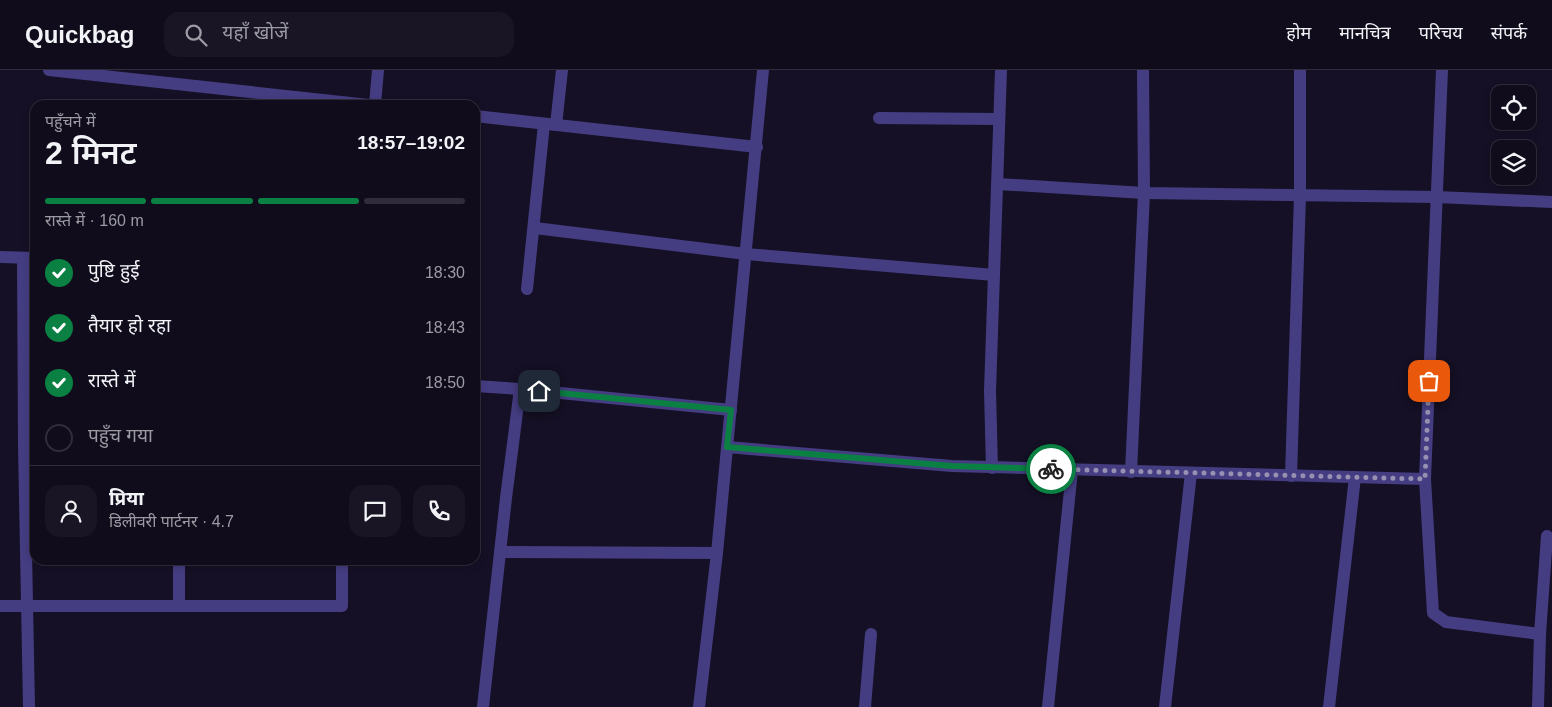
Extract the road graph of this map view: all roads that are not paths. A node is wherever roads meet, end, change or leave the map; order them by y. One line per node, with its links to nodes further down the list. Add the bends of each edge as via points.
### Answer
1 (50, 70): 9 (street)
2 (378, 70): 10 (street)
3 (562, 70): 14 (street)
4 (763, 70): 15 (street)
5 (1001, 70): 13 (street)
6 (1143, 70): 17 (street)
7 (1300, 70): 18 (street)
8 (1442, 70): 19 (street)
9 (323, 100)
10 (375, 100)
11 (480, 117): 14 (street)
12 (879, 118): 13 (street)
13 (999, 119): 16 (street)
14 (550, 124): 15 (street); 21 (street)
15 (757, 147): 22 (street)
16 (998, 184): 17 (street); 25 (street)
17 (1144, 193): 18 (street); 33 (street)
18 (1300, 195): 19 (street); 35 (street)
19 (1437, 197): 20 (street); 37 (street)
20 (1552, 202)
21 (535, 228): 22 (street); 26 (street)
22 (746, 254): 25 (street); 29 (street)
23 (0, 257): 24 (street)
24 (29, 258): 43 (street, via 24,446)
25 (994, 275): 31 (street, via 990,391)
26 (527, 289)
27 (480, 386): 28 (street)
28 (520, 389): 29 (street); 39 (street)
29 (731, 410): 30 (street)
30 (727, 447): 31 (street); 40 (street)
31 (992, 468): 32 (street)
32 (1072, 470): 33 (street); 52 (street)
33 (1131, 472): 34 (street)
34 (1191, 473): 35 (street); 53 (street)
35 (1291, 476): 36 (street)
36 (1355, 477): 37 (street); 54 (street)
37 (1425, 479): 47 (street, via 1433,613 1446,622)
38 (1547, 536): 47 (street)
39 (500, 552): 40 (street); 49 (street)
40 (717, 553): 50 (street)
41 (179, 565): 44 (street)
42 (342, 565): 44 (street, via 342,606)
43 (27, 605): 44 (street); 45 (street); 48 (street)
44 (179, 605)
45 (0, 606)
46 (871, 634): 51 (street)
47 (1540, 634): 55 (street)
48 (29, 707)
49 (483, 707)
50 (699, 707)
51 (865, 707)
52 (1048, 707)
53 (1165, 707)
54 (1329, 707)
55 (1538, 707)

